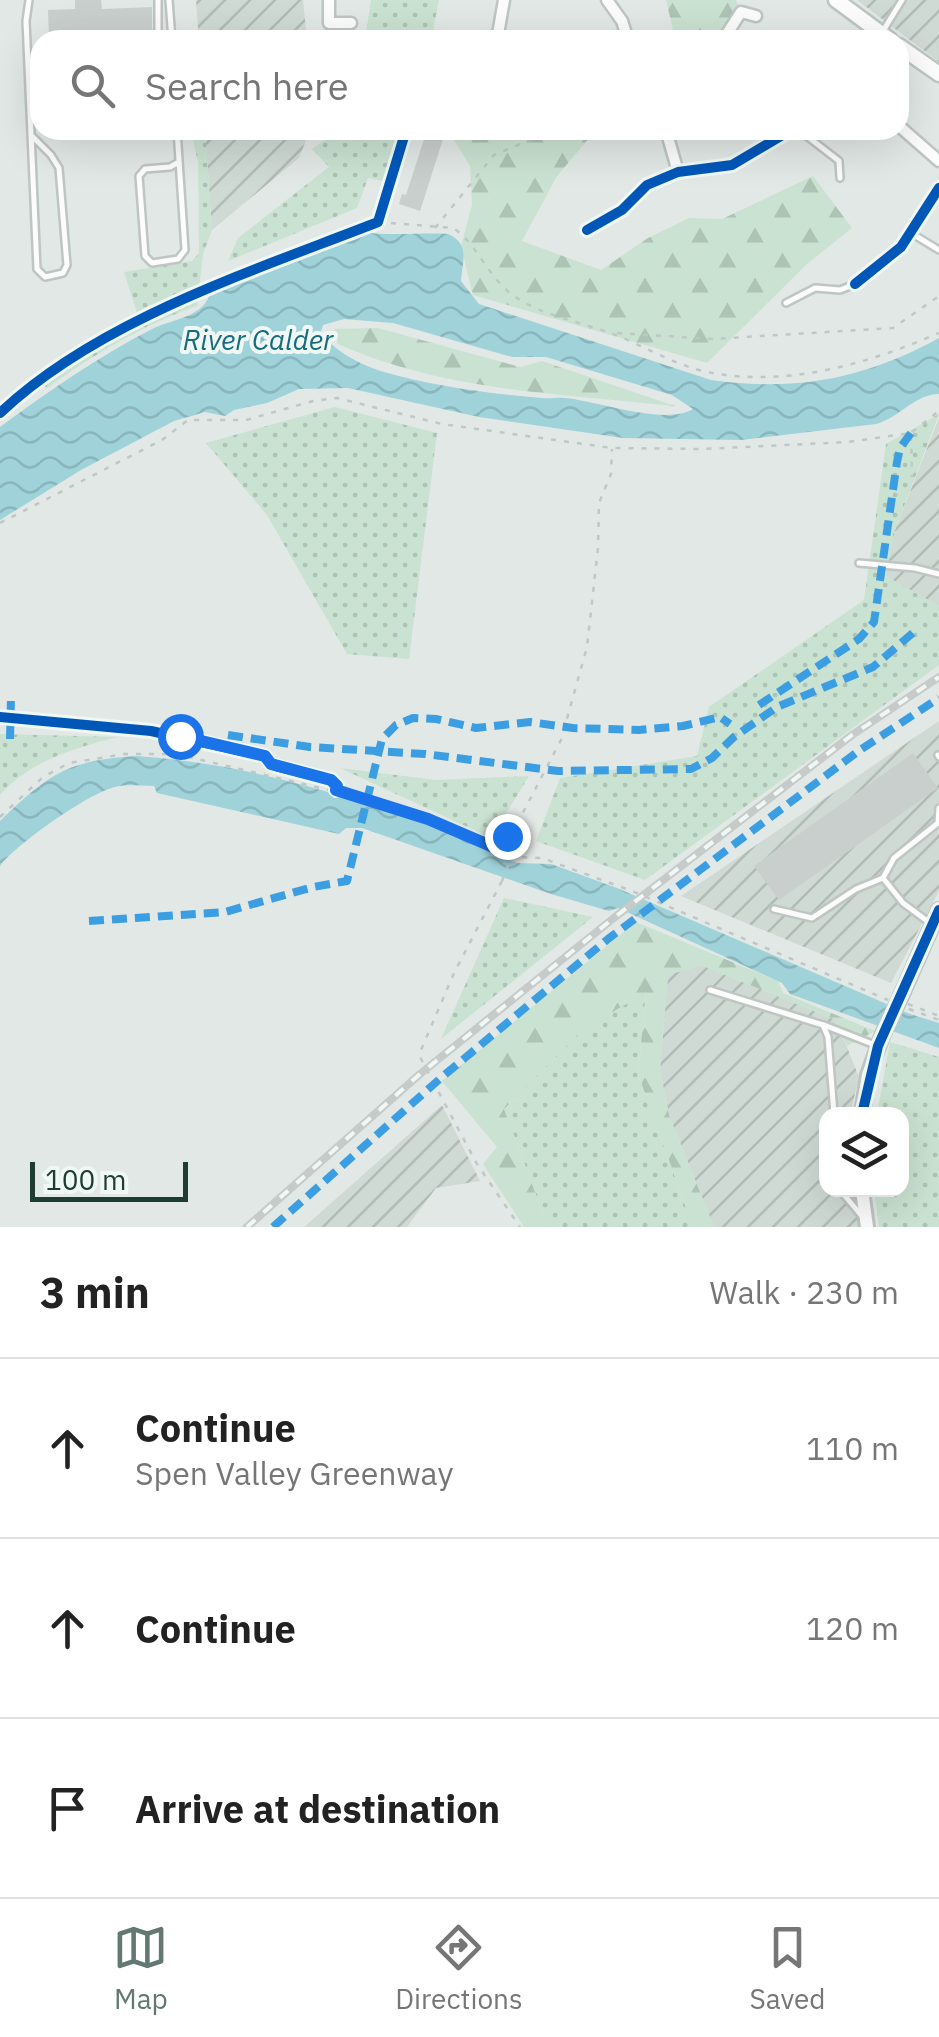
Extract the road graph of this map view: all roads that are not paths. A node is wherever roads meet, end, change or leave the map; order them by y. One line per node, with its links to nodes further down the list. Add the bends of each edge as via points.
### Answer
1 (29, 0): 20 (lane)
2 (158, 0): 11 (lane)
3 (169, 0): 12 (lane)
4 (329, 0): 10 (street, via 329,23)
5 (504, 0): 13 (street)
6 (608, 0): 14 (street)
7 (836, 0): 16 (main road)
8 (902, 0): 17 (lane)
9 (756, 16): 15 (street, via 741,12)
10 (351, 23)
11 (158, 30)
12 (171, 30)
13 (499, 30)
14 (625, 30)
15 (729, 30)
16 (873, 30)
17 (887, 30)
18 (909, 53): 19 (main road)
19 (939, 74)
20 (30, 135)
21 (909, 135): 28 (street)
22 (30, 140): 23 (lane, via 37,268 44,276 63,273 67,265 59,168)
23 (35, 140)
24 (178, 140): 29 (lane)
25 (669, 140): 30 (street)
26 (775, 140): 30 (street, via 732,165)
27 (805, 140): 31 (lane, via 839,161)
28 (939, 161)
29 (179, 162): 29 (lane, via 184,250 178,259 152,262 145,256 139,176)
30 (678, 172): 33 (street, via 647,185)
31 (840, 178)
32 (939, 188): 34 (street)
33 (587, 230)
34 (910, 233): 35 (lane); 36 (street)
35 (939, 250)
36 (854, 284): 37 (lane, via 815,288)
37 (786, 303)
38 (859, 563): 39 (lane)
39 (939, 574)
40 (939, 808): 41 (lane, via 938,822 894,858)
41 (883, 878): 42 (lane, via 812,918); 44 (lane)
42 (774, 908)
43 (939, 910): 44 (street)
44 (932, 925): 47 (street, bridge)
45 (710, 990): 46 (lane)
46 (823, 1025): 47 (lane); 48 (lane)
47 (880, 1041): 49 (street)
48 (833, 1107)
49 (863, 1107)
50 (845, 1197): 52 (lane)
51 (863, 1197): 52 (street)
52 (866, 1224)

